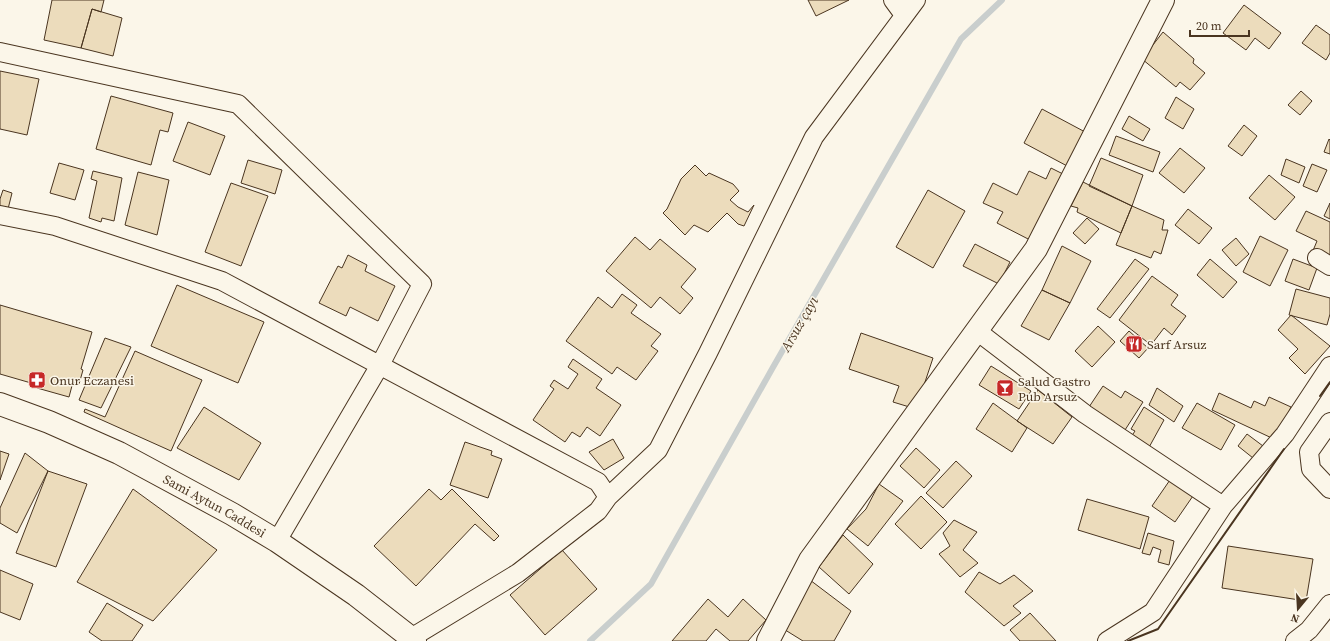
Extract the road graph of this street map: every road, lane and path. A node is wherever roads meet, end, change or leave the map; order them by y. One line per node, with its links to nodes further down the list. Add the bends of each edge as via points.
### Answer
1 (893, 0): 4 (street)
2 (916, 0): 4 (street)
3 (1162, 0): 7 (street, via 1036,249)
4 (904, 15): 13 (street, via 814,137 658,450)
5 (0, 52): 8 (street, via 238,104 422,284)
6 (0, 215): 8 (street, via 55,226 222,281)
7 (977, 331): 14 (street, via 1085,414); 18 (street, via 810,560)
8 (380, 365): 13 (street, via 598,482); 15 (street)
9 (1330, 366): 14 (street, via 1285,434)
10 (0, 404): 15 (street, Sami Aytun Caddesi, via 120,453)
11 (1330, 422): 12 (street, via 1309,452 1311,469)
12 (1330, 489)
13 (608, 497): 17 (street, via 598,511 518,573)
14 (1224, 506): 19 (street, via 1153,612)
15 (277, 541): 17 (street, Sami Aytun Caddesi)
16 (1330, 604): 20 (street, via 1309,630)
17 (414, 640)
18 (768, 641)
19 (1108, 641)
20 (1295, 641)

